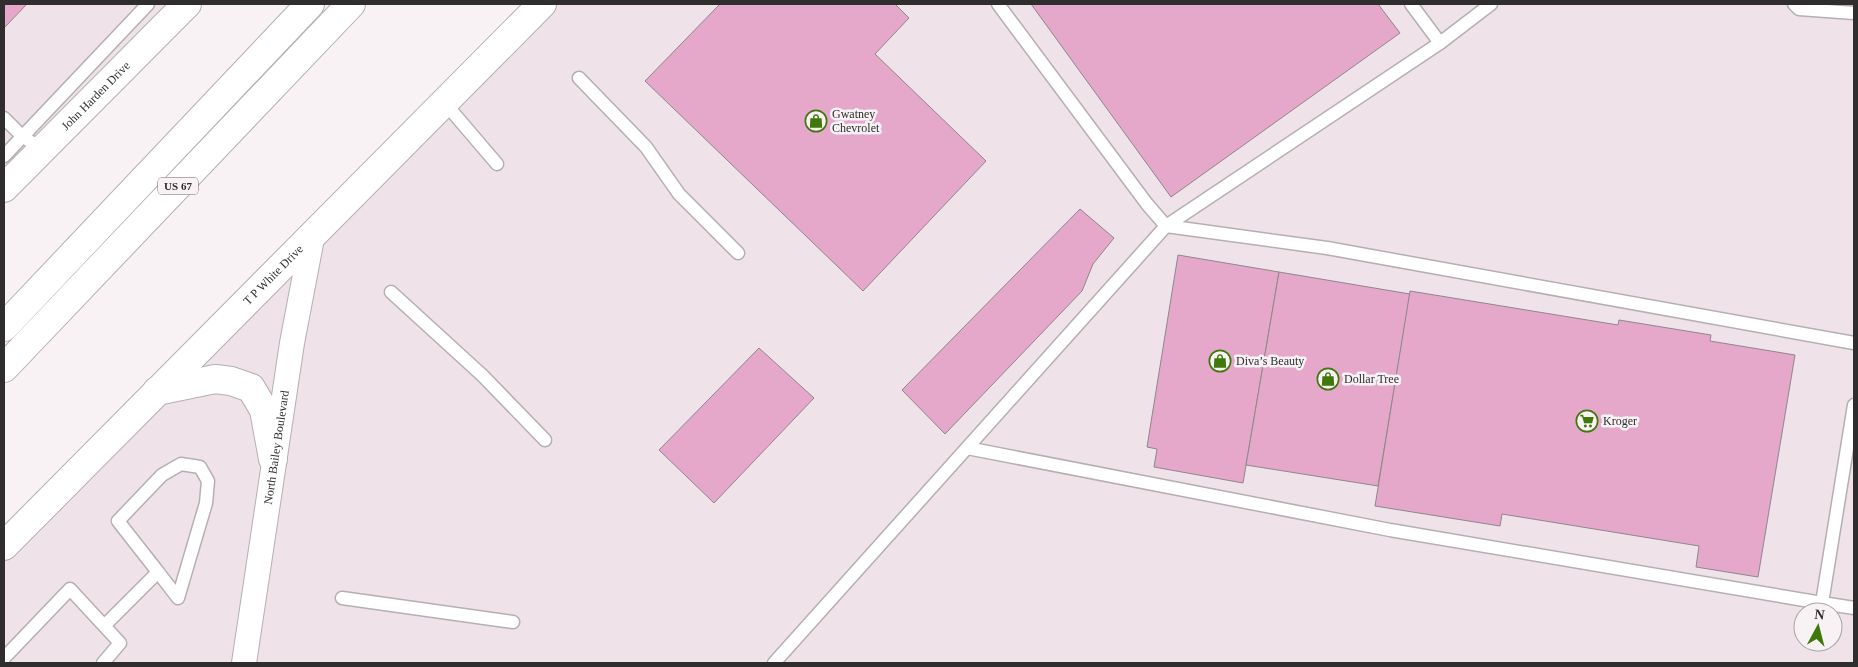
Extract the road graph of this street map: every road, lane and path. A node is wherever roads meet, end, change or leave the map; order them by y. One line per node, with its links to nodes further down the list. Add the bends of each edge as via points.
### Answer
1 (148, 4): 15 (lane)
2 (187, 4): 15 (main road, John Harden Drive)
3 (310, 4): 23 (main road, US 67)
4 (351, 4): 25 (main road, US 67)
5 (542, 4): 13 (main road, T P White Drive)
6 (998, 4): 19 (lane)
7 (1411, 4): 11 (lane)
8 (1491, 4): 11 (lane)
9 (1794, 4): 10 (lane, via 1798,9)
10 (1854, 13)
11 (1440, 43): 19 (lane)
12 (579, 78): 21 (lane, via 646,147 679,194)
13 (444, 102): 17 (lane); 20 (main road, T P White Drive)
14 (4, 118): 15 (lane)
15 (32, 143): 16 (lane); 18 (main road, John Harden Drive)
16 (4, 156)
17 (497, 164)
18 (4, 188)
19 (1166, 226): 24 (lane, via 1327,248); 29 (lane)
20 (313, 233): 26 (main road, T P White Drive); 30 (street, North Bailey Boulevard)
21 (738, 253)
22 (391, 292): 28 (lane, via 483,376)
23 (4, 327)
24 (1854, 343)
25 (4, 368)
26 (157, 391): 30 (main road, via 215,379 251,388 264,410); 31 (main road, T P White Drive)
27 (1854, 405): 35 (lane)
28 (545, 440)
29 (967, 448): 34 (lane, via 1390,530); 41 (lane)
30 (273, 459): 40 (street, North Bailey Boulevard)
31 (4, 546)
32 (158, 572): 32 (lane, via 118,521 162,475 181,464 200,467 208,481 206,503 178,598); 37 (lane)
33 (342, 598): 36 (lane)
34 (1816, 602)
35 (1822, 602)
36 (513, 622)
37 (104, 626): 38 (lane, via 70,589); 39 (lane, via 120,643)
38 (4, 658)
39 (103, 663)
40 (244, 663)
41 (774, 663)

